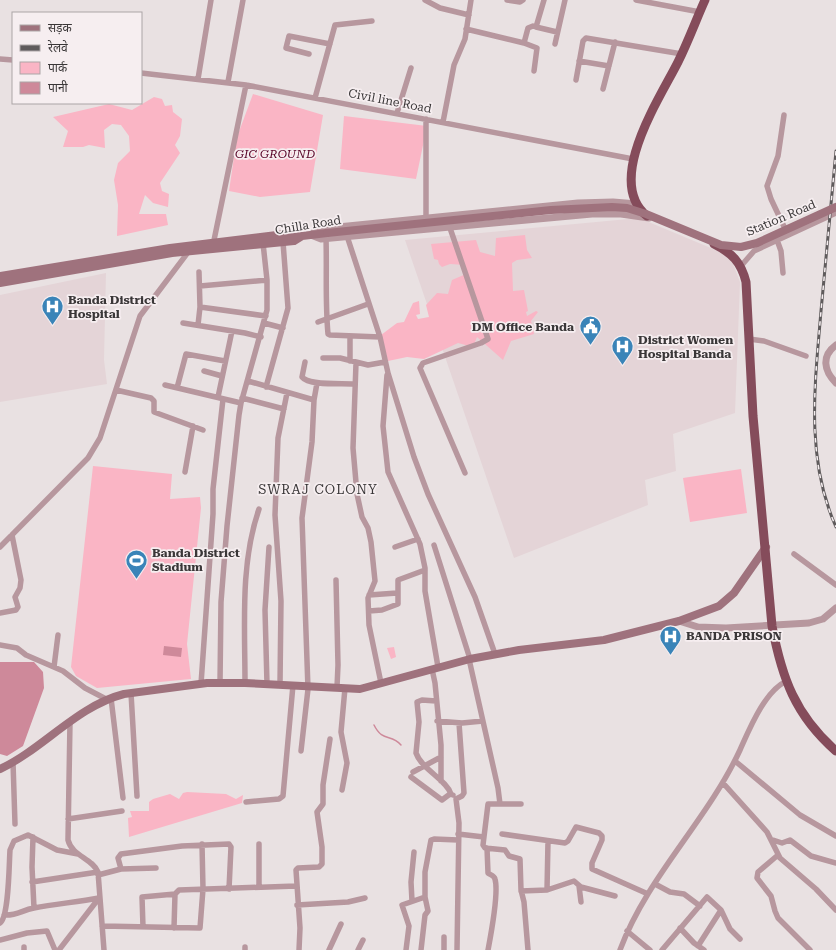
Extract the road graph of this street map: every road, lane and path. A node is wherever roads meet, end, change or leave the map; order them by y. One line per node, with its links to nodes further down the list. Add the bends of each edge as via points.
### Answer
1 (211, 0): 30 (street)
2 (243, 0): 32 (street)
3 (425, 0): 12 (street, via 440,8)
4 (471, 0): 12 (street)
5 (507, 0): 6 (street)
6 (522, 0)
7 (544, 0): 14 (street)
8 (565, 0): 16 (street)
9 (636, 0): 11 (street)
10 (705, 0): 11 (highway)
11 (700, 12): 22 (highway)
12 (469, 15): 15 (street)
13 (372, 21): 19 (street, via 335,25)
14 (536, 27): 16 (street); 18 (street, via 528,28)
15 (466, 29): 18 (street); 39 (street, via 465,39 454,66)
16 (557, 32): 20 (street)
17 (615, 42): 22 (street); 25 (street, via 586,38); 26 (street)
18 (524, 43): 28 (street, via 537,48)
19 (330, 44): 21 (street, via 289,36 286,48); 35 (street)
20 (555, 44)
21 (309, 54)
22 (682, 54): 40 (highway, via 639,140)
23 (0, 59): 24 (street)
24 (12, 60)
25 (579, 61): 26 (street); 31 (street)
26 (609, 66): 34 (street)
27 (411, 68): 36 (street)
28 (534, 71)
29 (142, 73): 30 (street, Civil line Road)
30 (198, 79): 32 (street, Civil line Road)
31 (576, 80)
32 (228, 82): 33 (street, Civil line Road)
33 (246, 84): 35 (street, Civil line Road); 55 (street)
34 (603, 89)
35 (315, 98): 36 (street, Civil line Road)
36 (397, 113): 38 (street, Civil line Road)
37 (784, 115): 48 (street, via 778,156 767,186)
38 (426, 119): 39 (street, Civil line Road); 45 (street)
39 (444, 122): 40 (street, Civil line Road)
40 (633, 159): 41 (highway, via 632,185)
41 (637, 204): 44 (highway); 45 (street, via 578,204)
42 (836, 207): 44 (main road, Station Road, bridge, via 757,243 741,247 721,245)
43 (836, 213): 48 (street)
44 (647, 216): 46 (street, via 592,214); 50 (main road, Chilla Road, bridge, via 627,208 577,208); 57 (highway, via 725,249)
45 (426, 218): 47 (street, via 318,229)
46 (450, 228): 51 (street); 105 (street, via 488,339 423,363 420,368)
47 (310, 235): 49 (main road, Chilla Road); 50 (main road, Chilla Road)
48 (788, 235): 52 (street)
49 (302, 236): 53 (main road, Chilla Road, via 294,241); 55 (main road, via 293,233)
50 (326, 236): 51 (street); 68 (street)
51 (347, 236): 65 (street)
52 (777, 240): 57 (street, via 754,251); 59 (street, via 782,254)
53 (283, 242): 54 (main road, Chilla Road); 73 (street, via 288,308)
54 (263, 243): 55 (main road, Chilla Road); 62 (street)
55 (213, 245): 56 (main road, Chilla Road); 61 (main road)
56 (189, 252): 61 (main road, Chilla Road); 96 (street, via 140,316)
57 (741, 266): 78 (highway, via 748,300)
58 (199, 272): 64 (street)
59 (783, 273)
60 (0, 276): 61 (main road)
61 (21, 276): 63 (main road, Chilla Road)
62 (267, 280): 64 (street); 67 (street)
63 (0, 283)
64 (200, 286): 66 (street)
65 (368, 304): 68 (street); 77 (street)
66 (200, 307): 67 (street); 72 (street)
67 (266, 316): 71 (street)
68 (327, 320): 69 (street); 75 (street, via 329,335)
69 (318, 322)
70 (183, 323): 72 (street)
71 (264, 323): 73 (street); 76 (street)
72 (198, 325): 74 (street)
73 (283, 328): 94 (street)
74 (232, 330): 76 (street); 82 (street)
75 (350, 336): 77 (street); 84 (street)
76 (261, 337): 89 (street)
77 (380, 337): 85 (street)
78 (749, 339): 80 (street, via 764,341); 113 (highway, via 753,416)
79 (836, 345): 92 (street, via 828,352 825,362 827,372)
80 (806, 356)
81 (323, 358): 84 (street, via 340,358)
82 (225, 361): 88 (street); 95 (street, via 186,354)
83 (305, 362): 90 (street, via 302,379)
84 (353, 362): 85 (street, via 368,365); 91 (street)
85 (385, 362): 87 (street)
86 (204, 371): 88 (street)
87 (388, 373): 108 (street, via 383,426 388,472); 127 (street, via 425,487 475,596)
88 (222, 376): 98 (street)
89 (248, 381): 94 (street); 100 (street)
90 (317, 383): 91 (street); 99 (street)
91 (354, 384): 119 (street, via 352,448 357,494 362,517 370,532 375,581)
92 (836, 384)
93 (165, 385): 95 (street)
94 (266, 387): 97 (street)
95 (177, 388): 98 (street)
96 (116, 390): 102 (street, via 151,398 154,401 154,412); 107 (street, via 100,438 88,458)
97 (287, 393): 99 (street); 101 (street)
98 (221, 398): 100 (street); 135 (street)
99 (314, 400): 139 (street, via 312,442 302,518)
100 (241, 401): 101 (street); 133 (street, via 221,602)
101 (284, 409): 137 (street, via 277,453 275,515 281,601)
102 (193, 426): 103 (street); 104 (street)
103 (203, 430)
104 (184, 472)
105 (465, 473)
106 (259, 509): 132 (street, via 250,538 247,572)
107 (12, 535): 110 (street); 122 (street, via 21,580 15,597 18,609)
108 (418, 539): 112 (street); 115 (street)
109 (434, 545): 128 (street)
110 (0, 547)
111 (269, 547): 136 (street, via 266,561 265,610)
112 (395, 547)
113 (766, 547): 123 (main road, via 744,581 726,600 705,612); 124 (highway)
114 (794, 554): 117 (street)
115 (426, 570): 118 (street, via 400,578); 130 (street, via 425,591)
116 (336, 580): 140 (street)
117 (836, 585)
118 (397, 593): 119 (street); 121 (street, via 398,604 382,610)
119 (369, 595): 121 (street)
120 (836, 608): 124 (street, via 817,621)
121 (369, 611): 134 (street, via 370,632)
122 (0, 613)
123 (679, 620): 124 (street, via 698,627); 127 (main road, via 604,640)
124 (772, 626): 131 (highway)
125 (58, 635): 129 (street)
126 (0, 645): 129 (street, via 17,648 26,655)
127 (495, 654): 128 (main road)
128 (470, 659): 130 (main road); 145 (street)
129 (54, 667): 142 (street)
130 (435, 668): 134 (main road); 143 (street)
131 (787, 681): 149 (highway, via 804,718); 152 (street, via 777,687 758,714)
132 (245, 682): 133 (main road); 136 (main road)
133 (220, 683): 135 (main road)
134 (380, 683): 140 (main road, via 364,688)
135 (201, 684): 141 (main road)
136 (267, 684): 137 (main road)
137 (280, 684): 138 (main road)
138 (293, 685): 139 (main road); 162 (street, via 283,796 279,799)
139 (308, 685): 140 (main road); 150 (street)
140 (341, 688): 158 (street, via 341,732 347,763)
141 (131, 693): 142 (main road); 159 (street)
142 (109, 699): 146 (main road); 161 (street)
143 (436, 701): 144 (street); 154 (street, via 417,702 419,722 416,753)
144 (437, 721): 147 (street); 151 (street)
145 (483, 721): 147 (street); 163 (street)
146 (70, 722): 153 (main road); 166 (street)
147 (459, 723): 160 (street, via 464,793 462,796)
148 (330, 740): 188 (street, via 323,785 323,804 316,812 322,864 319,867 297,869)
149 (836, 750)
150 (301, 751)
151 (441, 756): 154 (street); 156 (street)
152 (735, 761): 157 (street); 170 (street, via 800,815)
153 (13, 762): 155 (main road); 167 (street)
154 (424, 765): 156 (street); 160 (street, via 412,774 442,800)
155 (0, 769)
156 (440, 781): 160 (street)
157 (723, 783): 174 (street); 187 (street)
158 (342, 790)
159 (137, 796)
160 (454, 796): 168 (street)
161 (123, 798)
162 (246, 802)
163 (500, 804): 164 (street); 172 (street, via 487,806)
164 (521, 804)
165 (122, 811): 166 (street)
166 (68, 819): 180 (street, via 69,843)
167 (14, 824)
168 (458, 834): 172 (street); 173 (street)
169 (502, 834): 175 (street)
170 (836, 836)
171 (33, 837): 180 (street, via 57,850); 186 (street); 208 (street, via 24,835 17,838 11,846)
172 (484, 837): 178 (street, via 483,845)
173 (458, 840): 198 (street, via 431,840 425,872); 231 (street)
174 (773, 840): 181 (street); 182 (street, via 782,843 790,840 811,856)
175 (548, 841): 193 (street); 196 (street, via 567,843 576,827 599,833 602,840 592,868)
176 (202, 844): 184 (street, via 121,854 118,858); 191 (street); 192 (street, via 230,845)
177 (259, 844): 190 (street)
178 (487, 848): 194 (street, via 506,850 509,856 520,860); 232 (street, via 488,873 495,881)
179 (414, 852): 201 (street)
180 (78, 854): 185 (street, via 94,866)
181 (778, 855): 207 (street); 221 (street, via 758,872 757,878 772,896 774,911 778,918)
182 (836, 863)
183 (156, 868): 184 (street)
184 (121, 869): 185 (street)
185 (98, 873): 186 (street); 199 (street)
186 (32, 882): 205 (street)
187 (655, 884): 196 (street); 204 (street, via 670,892 684,894)
188 (296, 886): 190 (street); 203 (street)
189 (579, 886): 193 (street, via 572,881); 197 (street); 202 (street)
190 (259, 887): 192 (street)
191 (203, 888): 192 (street); 195 (street, via 179,890); 213 (street, via 200,928)
192 (229, 889)
193 (547, 890): 194 (street)
194 (521, 891): 233 (street)
195 (175, 894): 212 (street, via 142,897); 213 (street)
196 (648, 894): 215 (street)
197 (615, 896)
198 (425, 897): 201 (street); 229 (street, via 428,911 425,914)
199 (99, 898): 205 (street); 211 (street); 223 (street)
200 (365, 898): 203 (street, via 348,902)
201 (412, 901): 228 (street, via 402,905 409,926)
202 (581, 902)
203 (297, 905): 225 (street)
204 (700, 906): 206 (street, via 709,897); 214 (street)
205 (34, 908): 208 (street, via 16,916)
206 (721, 910): 217 (street, via 730,929); 220 (street)
207 (836, 910)
208 (4, 915): 209 (street)
209 (0, 923)
210 (341, 924): 226 (street)
211 (102, 926): 212 (street); 224 (street)
212 (143, 927): 213 (street)
213 (174, 928)
214 (680, 928): 220 (street); 236 (street)
215 (627, 931): 234 (street); 235 (street)
216 (444, 937): 230 (street)
217 (740, 939)
218 (0, 940): 222 (street, via 47,931)
219 (363, 940): 227 (street)
220 (698, 946): 237 (street)
221 (808, 949)
222 (55, 950)
223 (60, 950)
224 (104, 950)
225 (299, 950)
226 (329, 950)
227 (358, 950)
228 (406, 950)
229 (421, 950)
230 (444, 950)
231 (457, 950)
232 (488, 950)
233 (528, 950)
234 (620, 950)
235 (650, 950)
236 (662, 950)
237 (704, 950)

